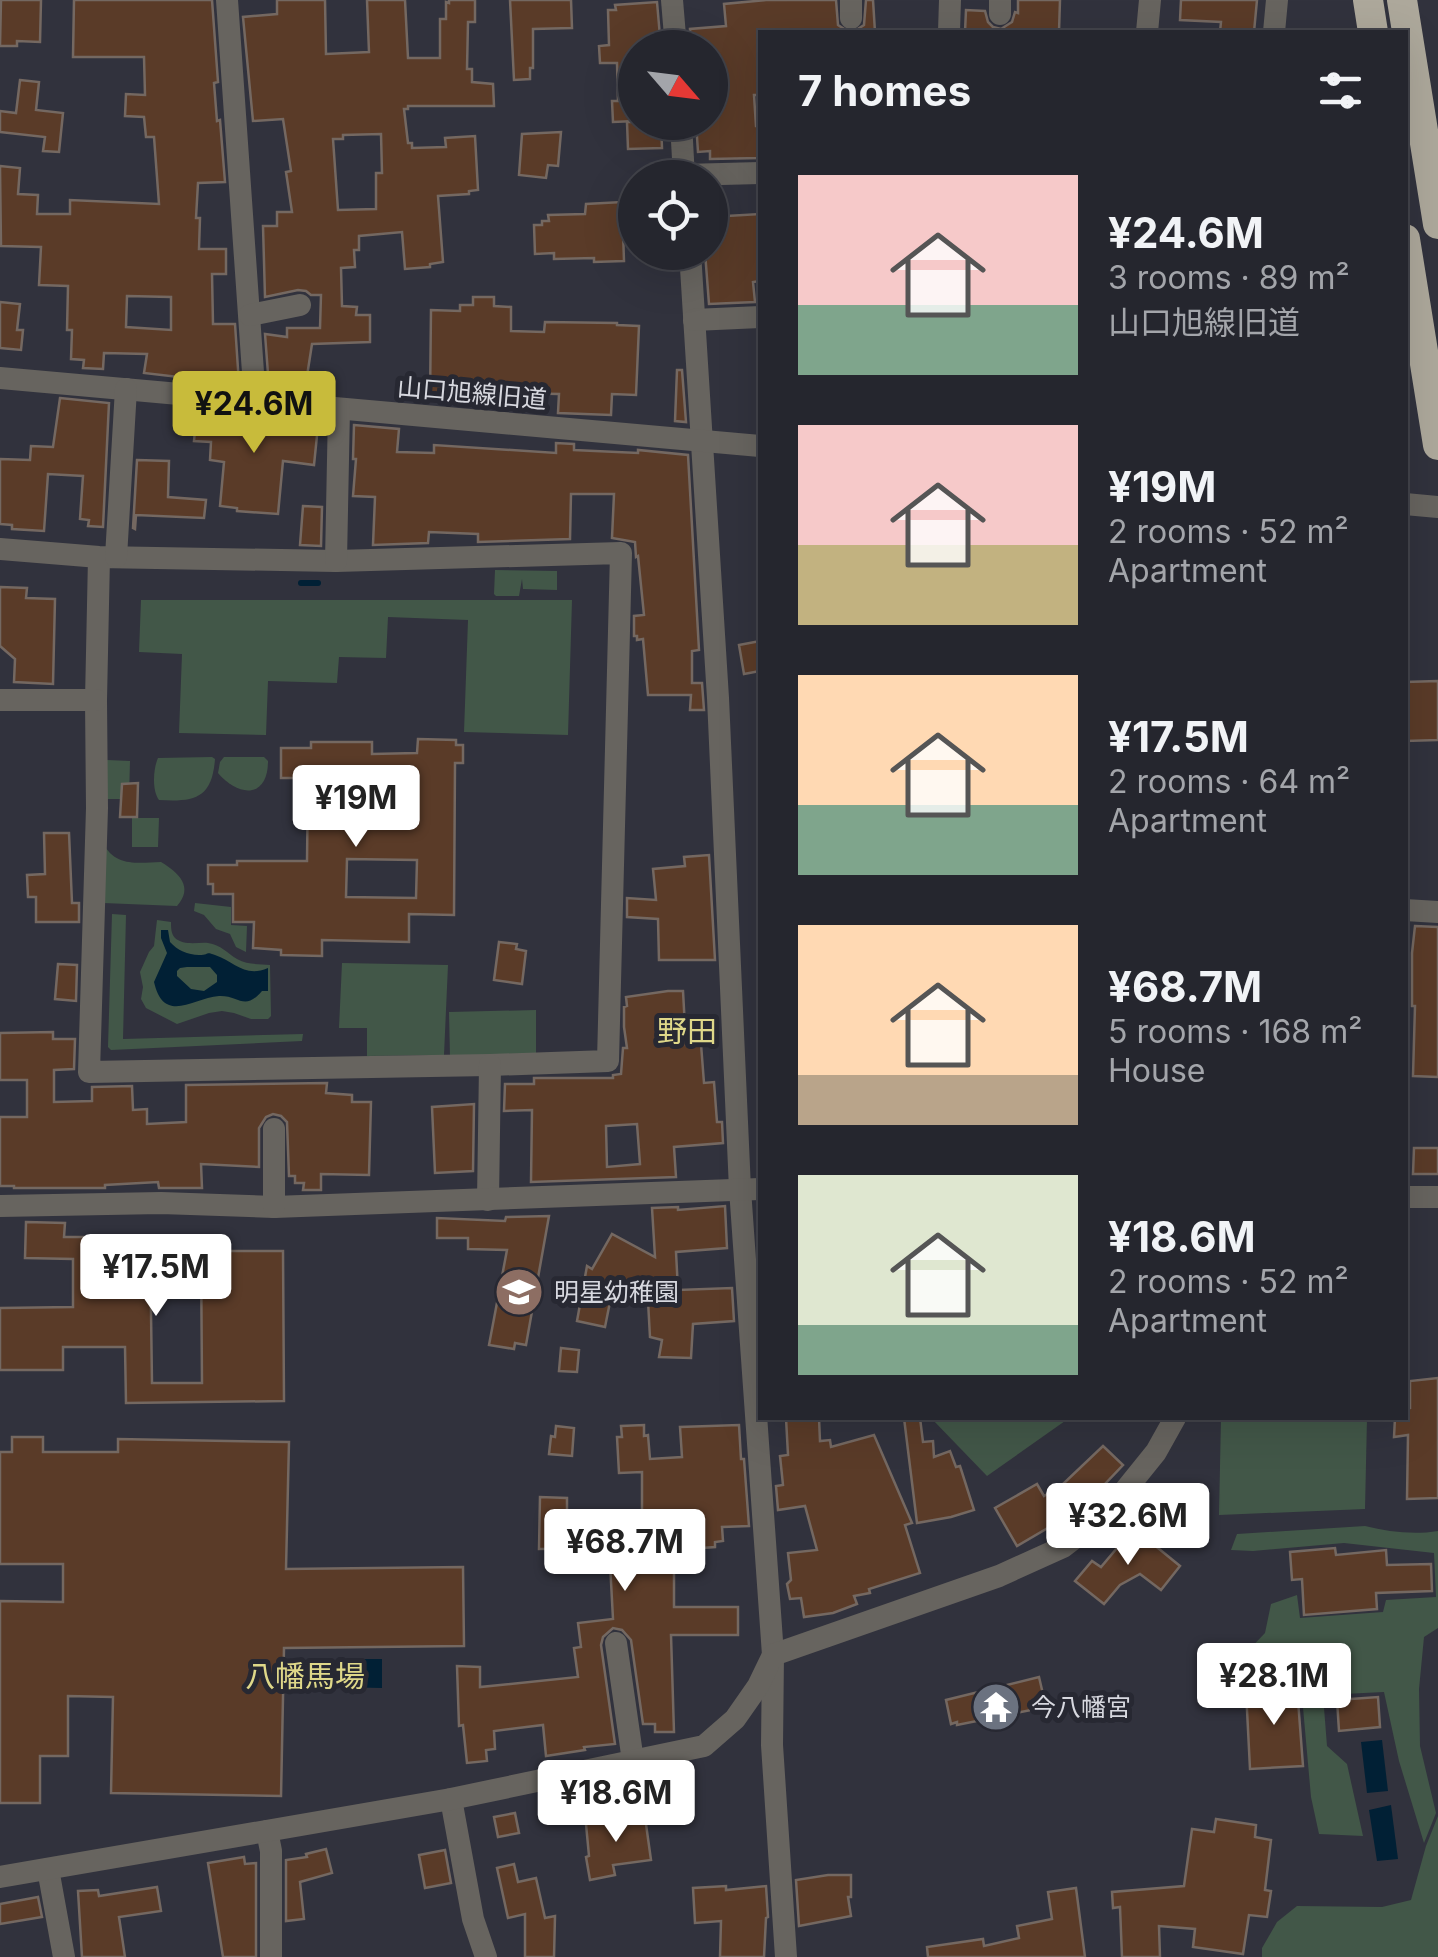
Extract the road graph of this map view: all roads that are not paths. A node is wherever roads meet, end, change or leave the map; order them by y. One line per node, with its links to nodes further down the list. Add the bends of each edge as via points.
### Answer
1 (227, 0): 21 (street)
2 (672, 0): 8 (street)
3 (950, 0): 9 (street)
4 (1150, 0): 10 (street)
5 (1277, 0): 11 (street)
6 (1368, 0): 12 (highway)
7 (1402, 0): 13 (highway)
8 (674, 30)
9 (950, 30)
10 (1146, 30)
11 (1274, 30)
12 (1372, 30)
13 (1407, 30)
14 (1408, 37): 17 (highway)
15 (758, 173): 16 (street)
16 (728, 174)
17 (1438, 224)
18 (1408, 258): 29 (highway)
19 (691, 270): 23 (street)
20 (300, 306): 21 (street)
21 (250, 314): 26 (street)
22 (758, 317): 23 (street)
23 (694, 320): 28 (street)
24 (0, 378): 25 (street, 山口旭線旧道)
25 (126, 389): 26 (street, 山口旭線旧道); 34 (street)
26 (255, 401): 27 (street, 山口旭線旧道)
27 (339, 409): 28 (street, 山口旭線旧道); 35 (street)
28 (703, 441): 30 (street, 山口旭線旧道); 42 (street)
29 (1438, 445)
30 (758, 446)
31 (1408, 504): 32 (street)
32 (1438, 507)
33 (0, 550): 34 (street)
34 (108, 557): 35 (street); 37 (street)
35 (336, 561): 40 (street, via 621,553 608,1061)
36 (0, 700): 37 (street)
37 (96, 700): 40 (street, via 89,1072)
38 (1408, 910): 39 (street)
39 (1438, 912)
40 (490, 1065): 45 (street)
41 (274, 1129): 47 (street)
42 (750, 1189): 45 (street); 48 (street)
43 (1408, 1197): 44 (street)
44 (1438, 1197)
45 (488, 1200): 47 (street)
46 (0, 1206): 47 (street)
47 (274, 1207)
48 (758, 1402)
49 (759, 1420): 52 (street)
50 (1173, 1420): 52 (street, via 1106,1514 1063,1546 999,1576)
51 (616, 1643): 53 (street)
52 (773, 1655): 53 (street, via 735,1719 704,1746); 61 (street)
53 (632, 1761): 54 (street)
54 (451, 1798): 55 (street); 60 (street)
55 (267, 1832): 56 (street); 59 (street)
56 (48, 1869): 57 (street); 58 (street)
57 (0, 1877)
58 (64, 1957)
59 (271, 1957)
60 (486, 1957)
61 (786, 1957)

